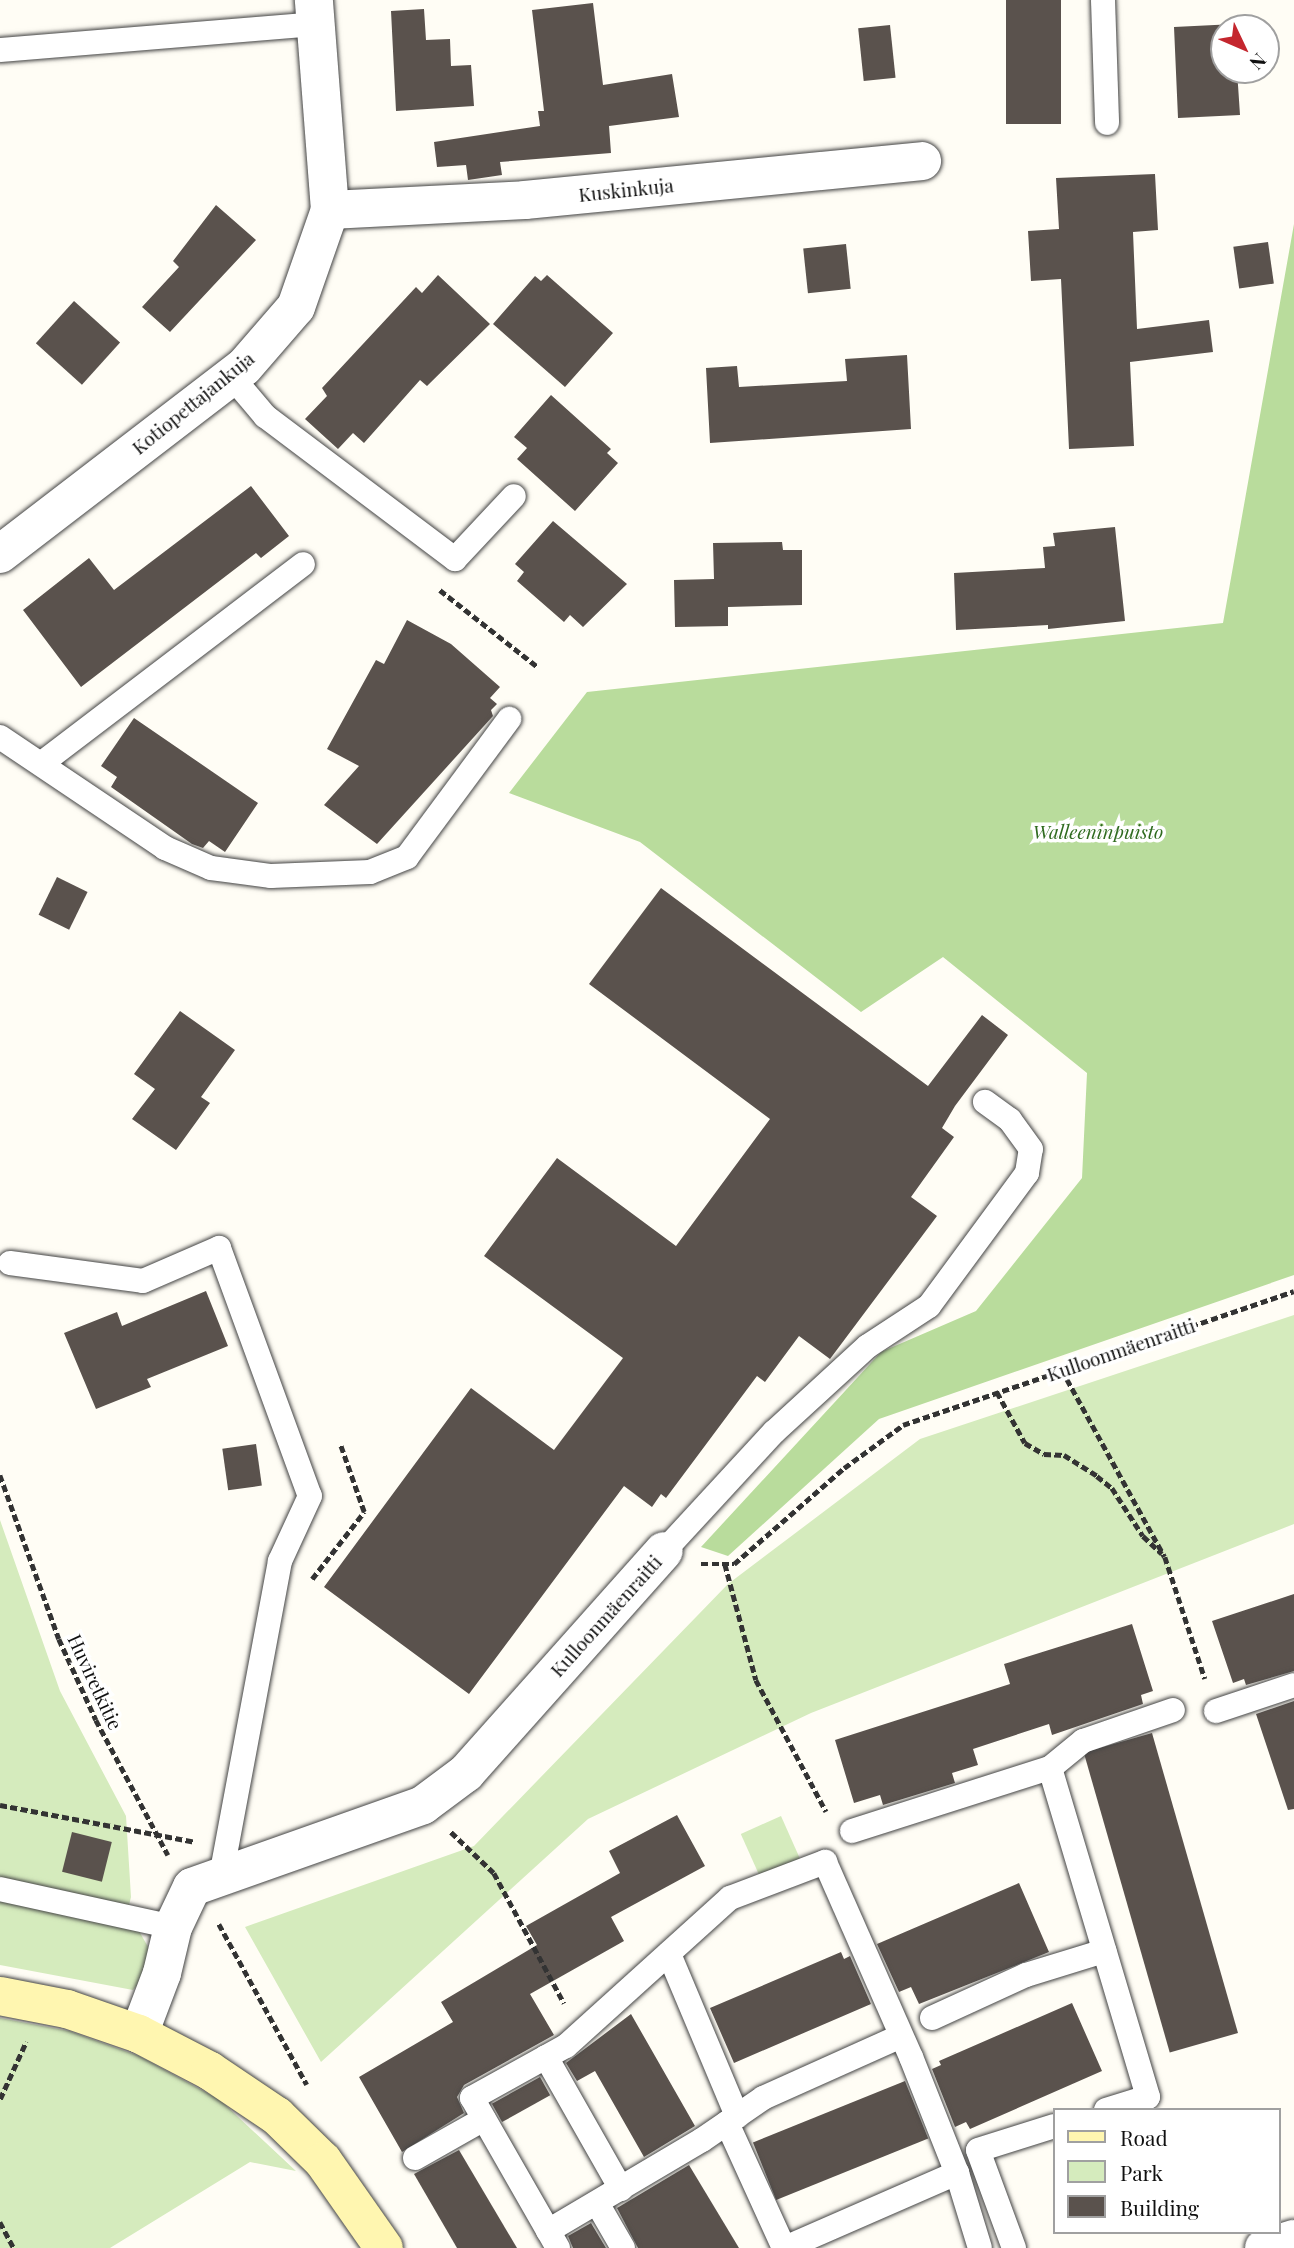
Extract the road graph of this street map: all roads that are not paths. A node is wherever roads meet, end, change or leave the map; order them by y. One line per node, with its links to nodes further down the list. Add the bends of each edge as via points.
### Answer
1 (1103, 0): 4 (lane)
2 (314, 12): 3 (lane); 6 (street, Kotiopettajankuja)
3 (0, 50)
4 (1107, 123)
5 (922, 161): 6 (street, Kuskinkuja, via 525,200)
6 (330, 210): 7 (street, Kotiopettajankuja, via 296,307)
7 (232, 377): 8 (lane, via 265,416 455,559); 9 (street, Kotiopettajankuja)
8 (514, 496)
9 (0, 554)
10 (303, 564): 13 (lane)
11 (509, 719): 13 (lane, via 407,857 370,872 271,876 211,868 165,848)
12 (0, 737): 13 (lane)
13 (42, 763)
14 (985, 1102): 16 (lane, via 1010,1120 1031,1149 1027,1173 929,1306 868,1346 774,1432)
15 (10, 1263): 22 (lane, via 143,1281 219,1248 310,1496 280,1561)
16 (664, 1551): 22 (street, Kulloonmäenraitti, via 466,1773 423,1805)
17 (1294, 1685): 19 (lane)
18 (1173, 1710): 20 (lane, via 1083,1741)
19 (1216, 1711)
20 (1050, 1768): 21 (lane); 25 (lane)
21 (852, 1830)
22 (213, 1870): 24 (street)
23 (0, 1889): 24 (lane)
24 (173, 1927): 29 (street)
25 (1104, 1951): 28 (lane, via 1026,1975); 32 (lane, via 1148,2097)
26 (669, 1954): 30 (lane, via 730,1898 825,1862); 31 (lane, via 581,2033); 34 (lane)
27 (0, 1996): 29 (street, via 44,2004)
28 (932, 2018)
29 (139, 2034): 42 (street, via 210,2071 277,2116 323,2161)
30 (901, 2036): 34 (lane, via 763,2098); 37 (lane)
31 (546, 2057): 33 (lane, via 472,2098); 38 (lane)
32 (1112, 2108)
33 (484, 2119): 36 (lane); 41 (lane)
34 (732, 2119): 38 (lane); 44 (lane)
35 (1052, 2127): 46 (lane, via 978,2150)
36 (415, 2158)
37 (957, 2173): 44 (lane); 45 (lane)
38 (621, 2189): 39 (lane)
39 (597, 2203): 41 (lane); 43 (lane)
40 (1294, 2239): 47 (street)
41 (553, 2240)
42 (384, 2248)
43 (623, 2248)
44 (784, 2248)
45 (980, 2248)
46 (1014, 2248)
47 (1264, 2248)

